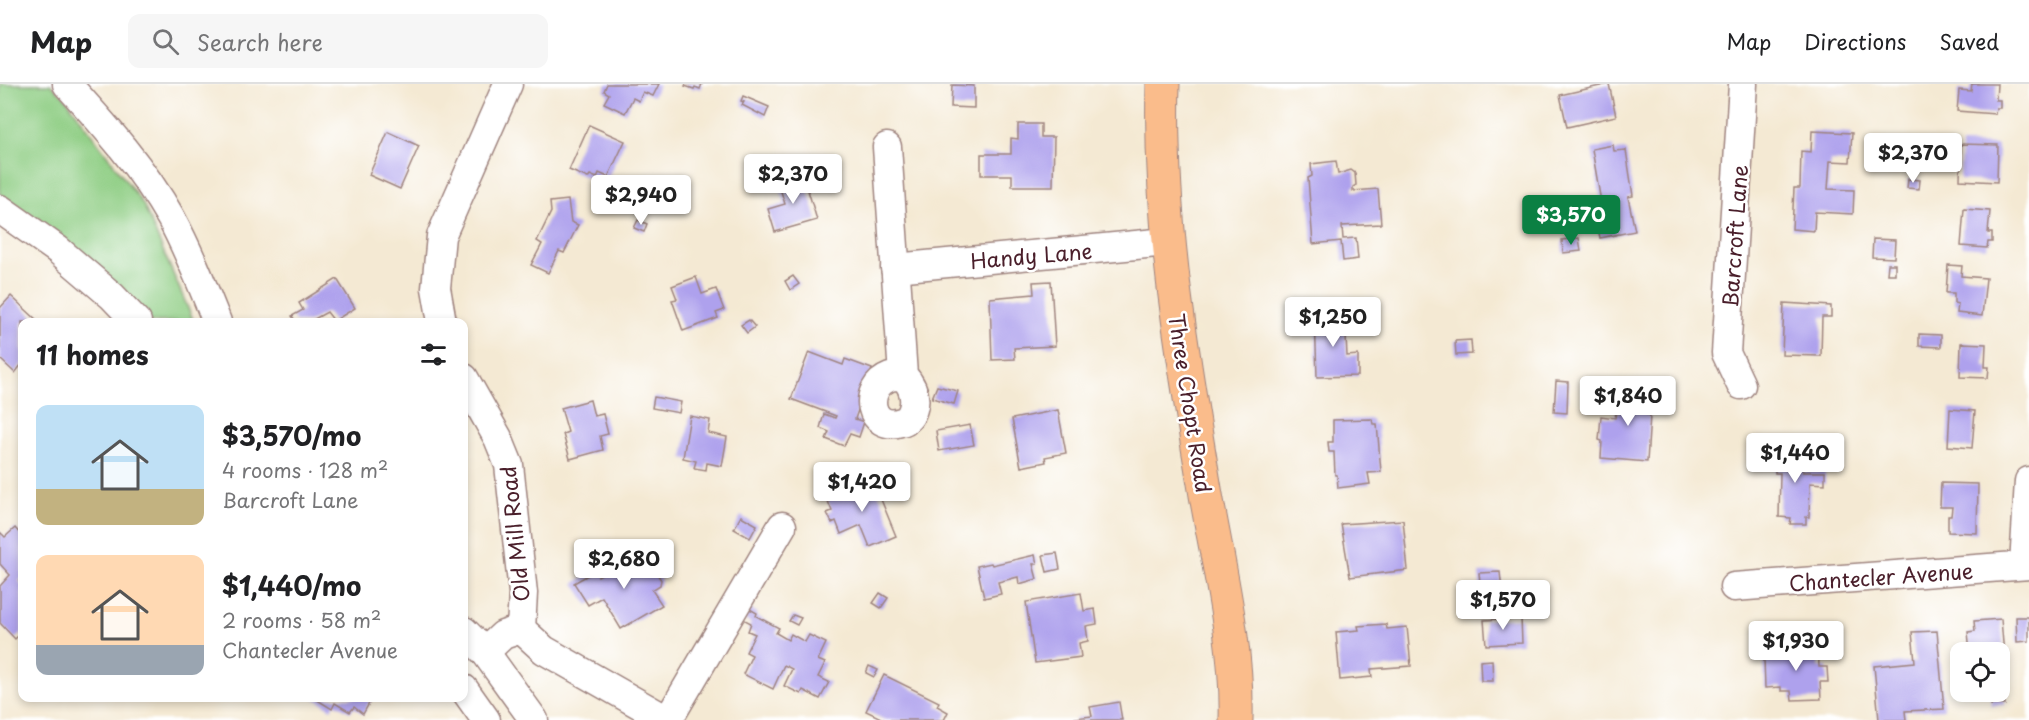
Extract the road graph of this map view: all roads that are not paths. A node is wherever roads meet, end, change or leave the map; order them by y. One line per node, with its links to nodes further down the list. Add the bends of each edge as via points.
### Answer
1 (67, 84): 10 (street, via 111,132 171,218)
2 (508, 84): 11 (street, via 441,236 436,288)
3 (1163, 84): 7 (main road, Three Chopt Road)
4 (1743, 84): 14 (street, Barcroft Lane, via 1726,353)
5 (887, 147): 8 (street)
6 (0, 209): 9 (street, via 58,249)
7 (1167, 242): 8 (street, Handy Lane); 26 (main road, Three Chopt Road, via 1228,620)
8 (896, 268): 12 (street)
9 (133, 318)
10 (216, 318)
11 (441, 318)
12 (903, 375)
13 (468, 385): 19 (street, Old Mill Road, via 509,465 523,593)
14 (1741, 385)
15 (2029, 481): 17 (street)
16 (782, 526): 25 (street)
17 (2026, 565): 18 (street, Chantecler Avenue)
18 (1734, 587)
19 (521, 629): 21 (street, Old Mill Road, via 503,635); 25 (street, Old Mill Road, via 543,650)
20 (468, 635): 21 (street)
21 (485, 652): 24 (street)
22 (468, 695): 23 (street)
23 (486, 720)
24 (534, 720)
25 (668, 720)
26 (1236, 720)

